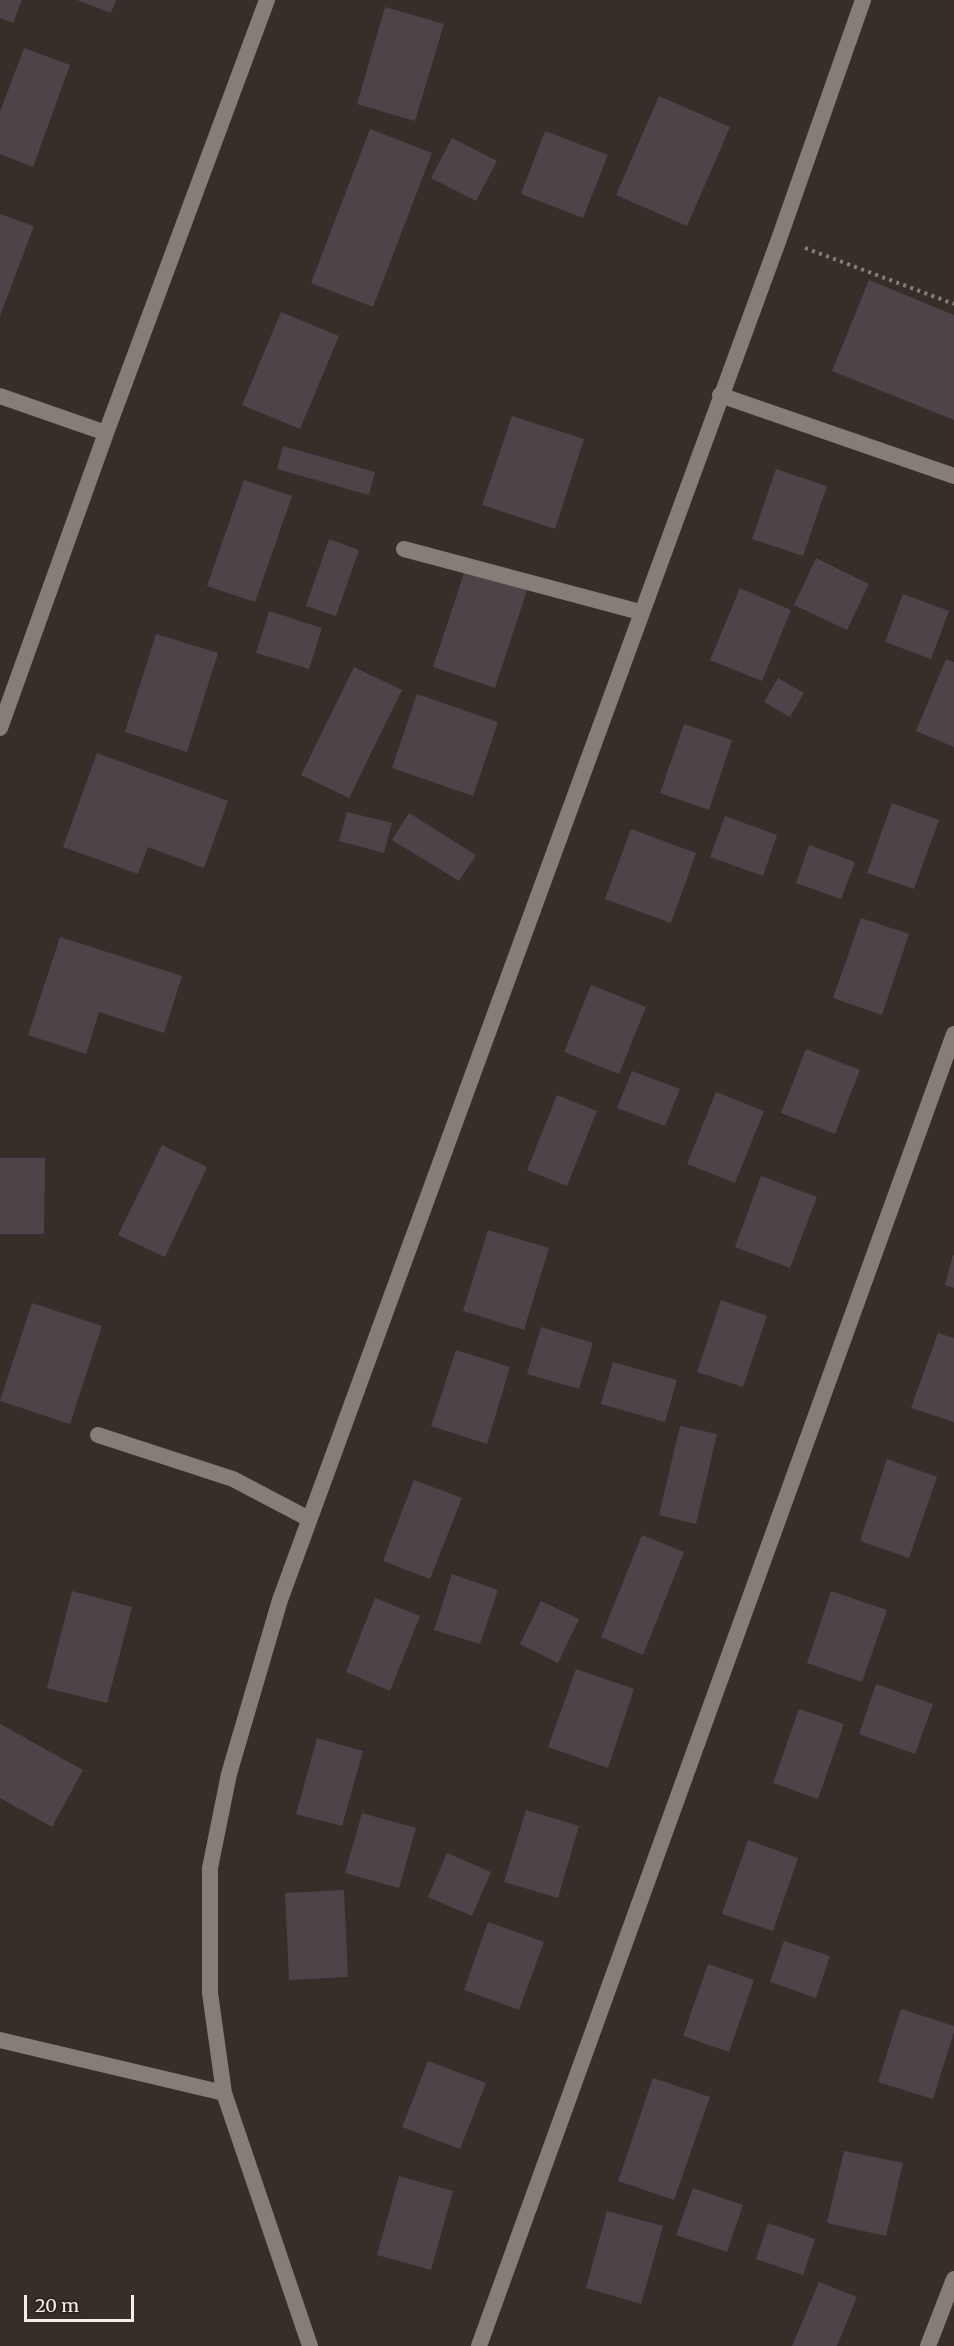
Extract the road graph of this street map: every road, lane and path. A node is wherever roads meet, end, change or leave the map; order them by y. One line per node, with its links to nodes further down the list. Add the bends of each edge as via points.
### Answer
1 (267, 0): 7 (street)
2 (863, 0): 3 (street)
3 (779, 238): 4 (path); 5 (street)
4 (954, 304)
5 (720, 395): 8 (street); 10 (street)
6 (0, 396): 7 (street)
7 (106, 433): 11 (street)
8 (954, 476)
9 (404, 549): 10 (street)
10 (640, 612): 14 (street)
11 (0, 728)
12 (954, 1034): 19 (street)
13 (98, 1435): 14 (street, via 233,1479)
14 (309, 1519): 16 (street, via 280,1600 229,1774 210,1868 210,1993)
15 (0, 2040): 16 (street)
16 (224, 2093): 18 (street)
17 (954, 2278): 20 (street)
18 (310, 2346)
19 (479, 2346)
20 (928, 2346)

